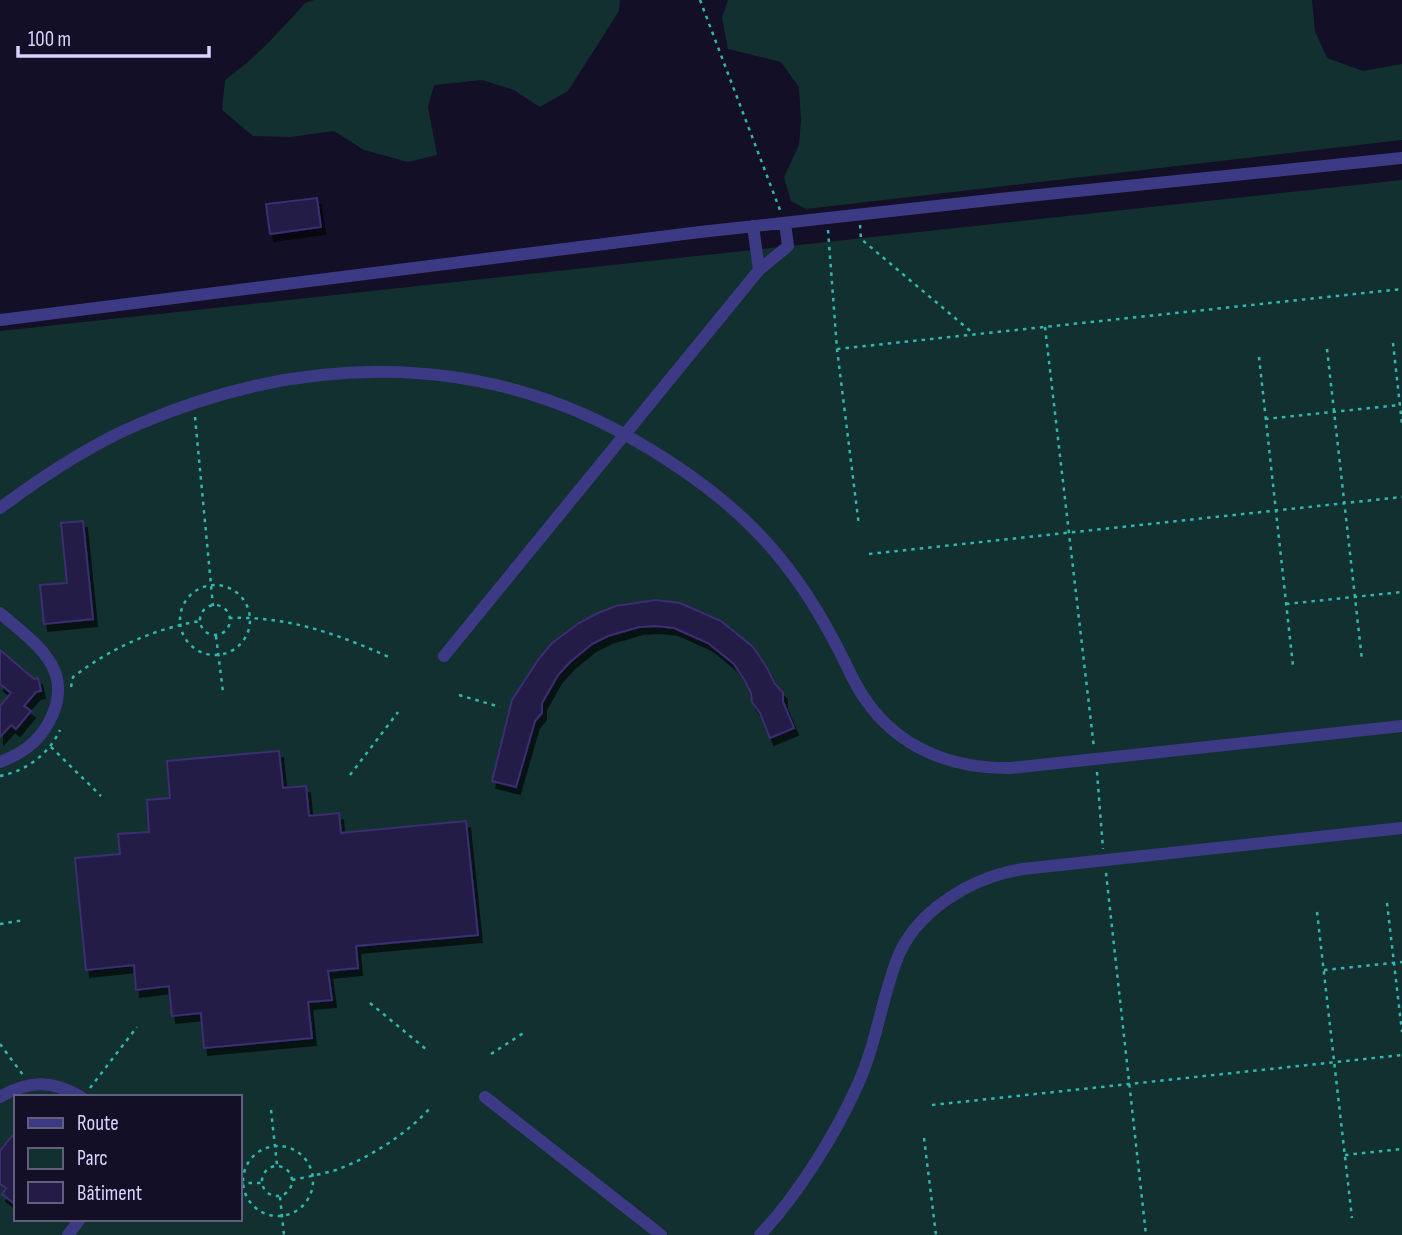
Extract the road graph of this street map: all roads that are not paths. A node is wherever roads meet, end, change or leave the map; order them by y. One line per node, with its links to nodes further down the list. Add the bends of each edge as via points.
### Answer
1 (1402, 158): 2 (street)
2 (785, 223): 3 (street); 4 (street, via 788,246)
3 (753, 226): 4 (street); 5 (street)
4 (759, 270): 6 (street)
5 (0, 320)
6 (625, 435): 7 (street, via 587,414 533,394 475,380 402,372 336,373 230,391 138,424 34,483); 9 (street); 10 (street, via 687,470 755,530 817,612 866,701 888,726 934,757 986,769 1011,768)
7 (0, 508)
8 (0, 613): 11 (street, via 38,646 53,667 59,688 52,715 39,736 23,751)
9 (444, 656)
10 (1402, 726)
11 (0, 762)
12 (1402, 828): 17 (street, via 1002,872 953,895 933,910 896,961 859,1083 806,1175)
13 (85, 1093): 14 (street, via 44,1083 19,1087)
14 (0, 1097)
15 (485, 1097): 16 (street)
16 (661, 1235)
17 (760, 1235)

